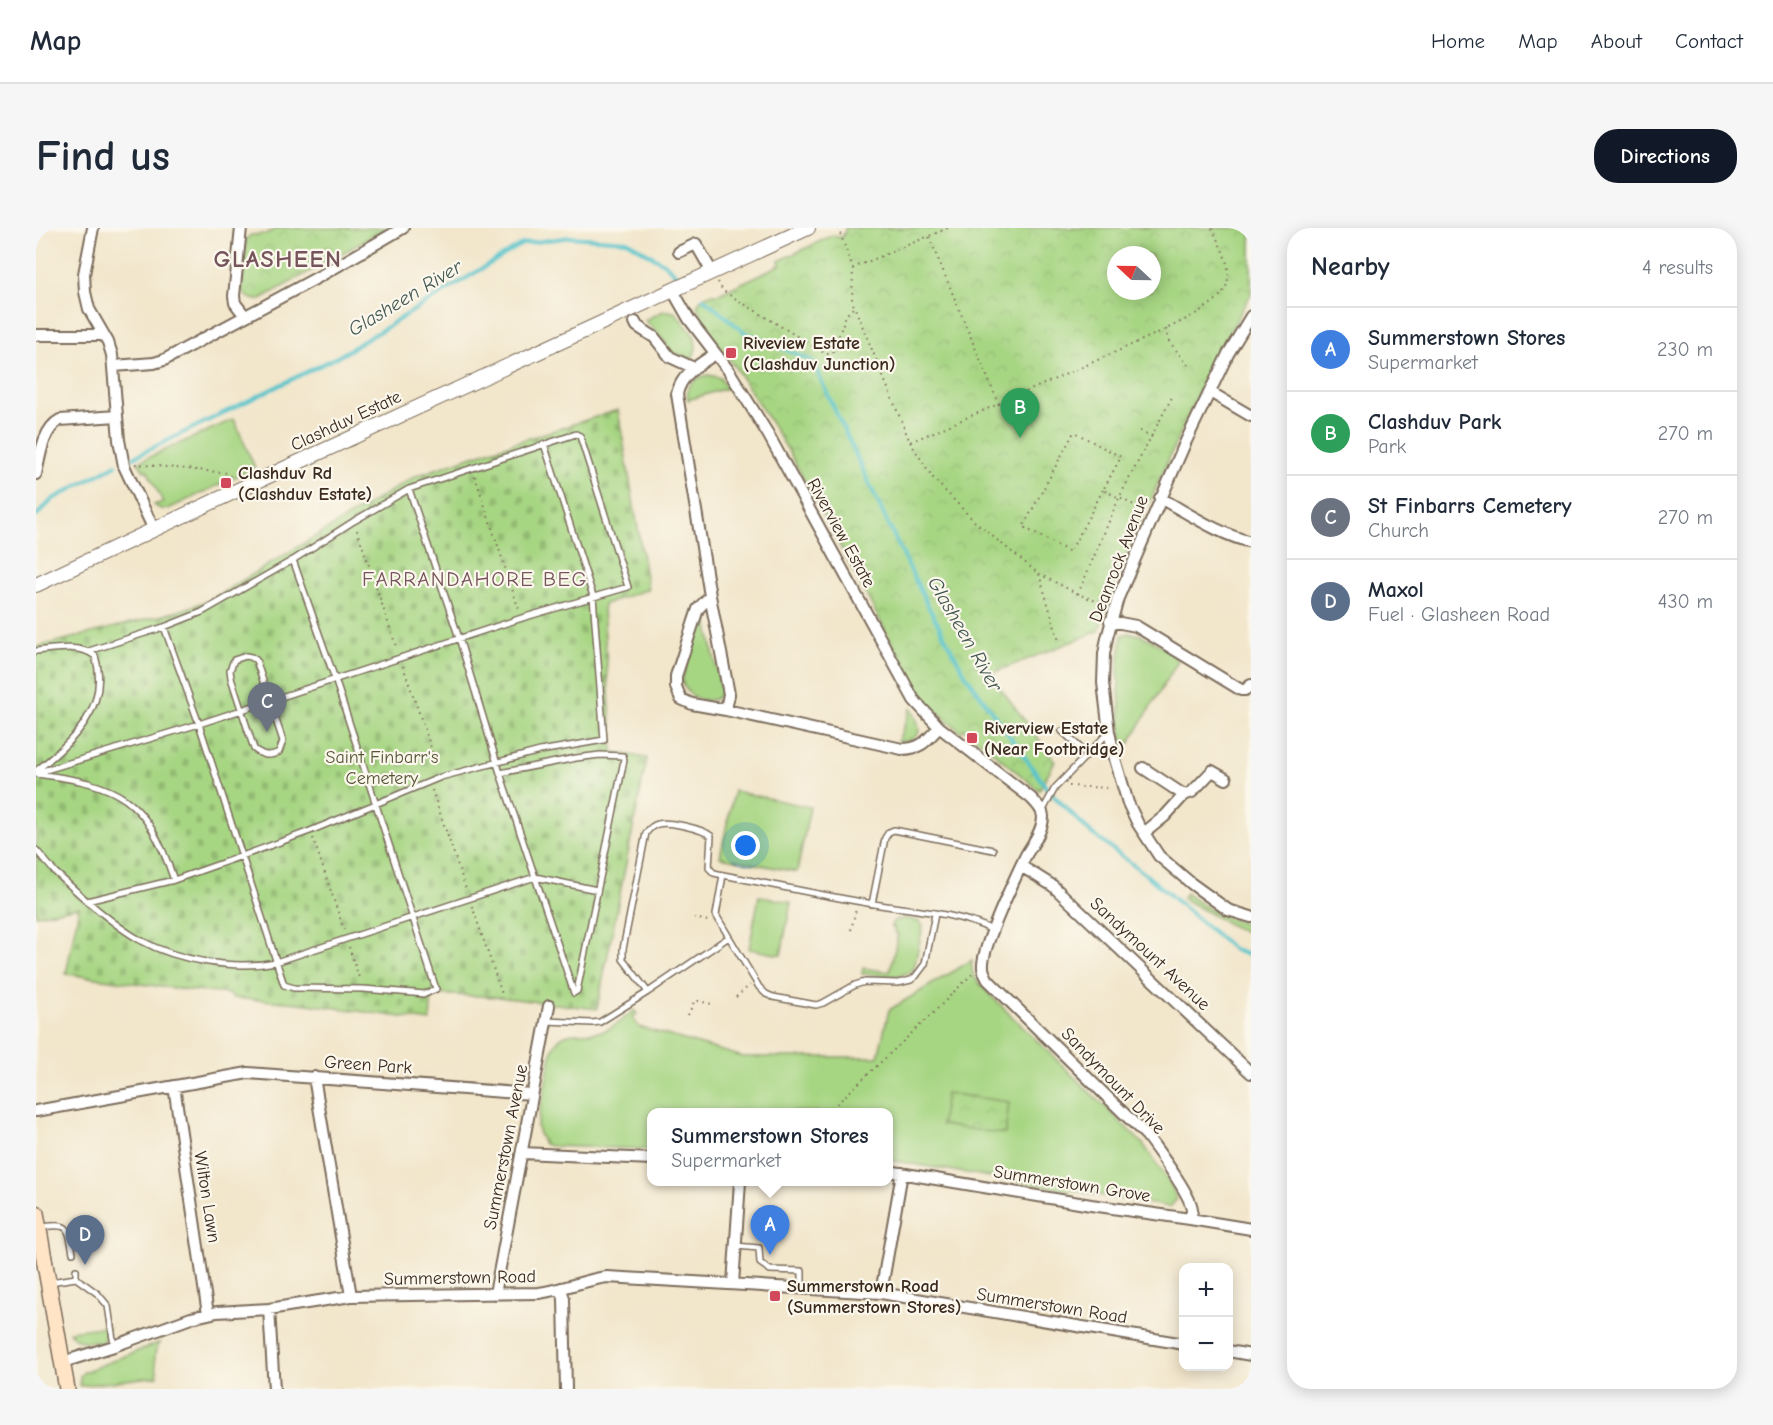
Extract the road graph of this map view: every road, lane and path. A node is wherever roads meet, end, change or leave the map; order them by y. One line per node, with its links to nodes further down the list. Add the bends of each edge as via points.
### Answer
1 (93, 228): 18 (street, via 84,283 89,309)
2 (241, 228): 14 (street, via 234,296)
3 (403, 228): 14 (street)
4 (808, 228): 11 (street, Clashduv Estate)
5 (838, 228): 10 (path)
6 (948, 228): 8 (path)
7 (1212, 228): 17 (path, via 1228,264 1225,291 1216,302)
8 (929, 237): 10 (path); 26 (path)
9 (679, 252): 11 (street, via 696,244)
10 (854, 268): 13 (path)
11 (712, 272): 12 (street, Clashduv Estate); 13 (path, via 723,291 826,354 833,352 846,315)
12 (681, 287): 20 (street, Riverview Estate, via 689,319); 37 (street, Clashduv Estate)
13 (854, 307): 31 (path)
14 (245, 316): 22 (street, via 164,360)
15 (1251, 316): 24 (street, Deanrock Avenue)
16 (635, 322): 23 (street, via 670,357)
17 (1166, 329): 21 (path, via 1168,340); 26 (path)
18 (104, 334): 19 (street); 22 (street)
19 (36, 335)
20 (715, 354): 23 (street); 64 (street, Riverview Estate, via 768,434 914,700)
21 (1188, 365)
22 (114, 366): 27 (street)
23 (694, 368): 49 (street, via 678,386 677,394)
24 (1210, 392): 28 (street); 40 (street, Deanrock Avenue)
25 (1172, 397): 30 (path)
26 (999, 405): 31 (path)
27 (117, 416): 34 (street); 35 (street, via 54,423 48,430)
28 (1251, 416)
29 (1140, 431): 30 (path)
30 (1152, 437): 39 (path)
31 (910, 442): 45 (path, via 933,478 975,522)
32 (544, 444): 33 (lane); 48 (lane); 48 (lane, via 580,436 628,588)
33 (472, 468): 36 (lane); 51 (path)
34 (126, 471): 37 (path, via 134,464 228,473); 42 (street)
35 (38, 478)
36 (409, 489): 44 (lane); 54 (lane)
37 (238, 490): 42 (street, Clashduv Estate)
38 (1103, 490): 38 (path, via 1070,552 1023,527 1074,432 1121,457); 39 (path)
39 (1119, 498): 41 (path); 47 (path)
40 (1160, 498): 43 (street); 50 (street, Deanrock Avenue)
41 (1140, 508)
42 (154, 530): 46 (street, Clashduv Estate)
43 (1251, 542)
44 (294, 560): 53 (lane, via 202,612); 58 (lane)
45 (1039, 574): 47 (path); 55 (path)
46 (36, 585)
47 (1078, 594): 50 (path, via 1101,603)
48 (593, 596): 51 (lane); 68 (lane, via 604,741)
49 (710, 596): 62 (street, via 729,693); 62 (street, via 698,609 676,687 681,699)
50 (1118, 598): 52 (street, Deanrock Avenue)
51 (522, 618): 54 (lane)
52 (1110, 621): 59 (street, via 1136,626 1241,690); 66 (street, Deanrock Avenue, via 1103,675)
53 (164, 627): 57 (lane); 63 (lane)
54 (459, 638): 58 (lane); 68 (lane)
55 (1059, 641)
56 (36, 651): 57 (lane)
57 (89, 651): 70 (lane, via 95,656 99,675 88,717 70,741)
58 (335, 679): 60 (lane); 77 (lane)
59 (1251, 685)
60 (269, 700): 61 (lane); 61 (lane, via 256,660 240,657 230,670); 61 (lane, via 283,741 279,752 273,755 265,756 254,749)
61 (242, 710): 63 (lane)
62 (726, 710): 64 (street, via 902,748 917,748)
63 (199, 724): 70 (lane); 83 (lane)
64 (939, 727): 78 (street, Riverview Estate, via 1031,798)
65 (1062, 731): 67 (lane)
66 (1109, 732): 67 (lane); 75 (street, Deanrock Avenue)
67 (1087, 754): 74 (lane)
68 (496, 762): 71 (lane); 73 (lane)
69 (1143, 768): 76 (street)
70 (36, 773): 87 (lane, via 107,788 130,802 160,842)
71 (500, 773): 86 (lane); 88 (lane, via 576,758 622,756)
72 (1227, 779): 76 (street, via 1212,771)
73 (429, 781): 77 (lane); 89 (path)
74 (1055, 788): 75 (path); 78 (lane)
75 (1123, 789): 80 (street, Deanrock Avenue)
76 (1184, 795): 80 (street)
77 (375, 805): 79 (lane); 95 (lane)
78 (1042, 812): 84 (street, via 1040,828)
79 (310, 831): 83 (lane); 101 (path)
80 (1144, 833): 94 (street, Deanrock Avenue, via 1159,856 1210,898 1228,910)
81 (36, 850): 90 (lane)
82 (993, 850): 92 (lane, via 889,832)
83 (242, 856): 87 (lane); 102 (lane)
84 (1021, 866): 99 (street); 113 (street, Sandymount Avenue, via 1053,886)
85 (723, 875): 91 (lane); 97 (lane, via 716,915); 106 (lane, via 709,868 712,842 707,833 678,825 657,824 648,829 623,959)
86 (535, 877): 88 (lane); 88 (lane, via 574,993); 89 (lane)
87 (174, 880): 90 (lane)
88 (597, 891)
89 (470, 899): 95 (lane); 107 (path)
90 (87, 901): 102 (lane, via 117,926 163,951 235,964)
91 (857, 901): 92 (lane); 98 (path)
92 (872, 904): 93 (lane)
93 (936, 914): 99 (lane); 104 (lane, via 925,964 911,980 865,982 816,1005 773,997)
94 (1250, 914)
95 (412, 917): 101 (lane); 105 (lane, via 436,989 425,994)
96 (693, 918): 97 (path)
97 (721, 924): 100 (lane)
98 (852, 930)
99 (993, 930): 103 (street)
100 (729, 937): 104 (lane); 106 (lane)
101 (346, 938): 102 (lane); 105 (path)
102 (276, 962): 105 (lane, via 284,985)
103 (982, 966): 117 (path); 124 (street, Sandymount Drive, via 988,980 1147,1136 1188,1199)
104 (755, 981): 108 (path)
105 (363, 990)
106 (648, 992): 112 (lane, via 600,1022)
107 (502, 994)
108 (736, 997)
109 (712, 1004): 111 (path, via 694,1002)
110 (549, 1006): 112 (street, Summerstown Avenue)
111 (688, 1015)
112 (546, 1021): 116 (street, Summerstown Avenue)
113 (1251, 1073)
114 (314, 1077): 115 (street, via 246,1073); 116 (street, Green Park); 137 (street, Green Park)
115 (174, 1086): 118 (street); 139 (street, Wilton Lawn)
116 (532, 1095): 119 (street, Summerstown Avenue)
117 (833, 1108)
118 (36, 1111)
119 (522, 1152): 120 (street); 136 (street, Summerstown Avenue)
120 (647, 1159)
121 (893, 1172): 122 (street, Summerstown Grove)
122 (902, 1173): 124 (street, Summerstown Grove); 135 (street)
123 (740, 1186): 127 (street)
124 (1190, 1219): 126 (street, Summerstown Grove)
125 (37, 1220): 128 (lane, via 66,1227); 130 (main road)
126 (1251, 1229)
127 (736, 1246): 132 (street); 134 (lane, via 759,1248 760,1263 770,1270 802,1271)
128 (73, 1253)
129 (76, 1270): 131 (lane)
130 (44, 1273): 131 (lane); 144 (main road)
131 (76, 1278): 141 (lane, via 108,1306)
132 (733, 1284): 133 (street, Summerstown Road, via 607,1277); 134 (street, Summerstown Road)
133 (561, 1288): 136 (street, Summerstown Road); 147 (street)
134 (802, 1288): 135 (street, Summerstown Road)
135 (881, 1293): 140 (street, Summerstown Road)
136 (495, 1294): 137 (street, Summerstown Road)
137 (351, 1296): 138 (street, Summerstown Road)
138 (269, 1309): 139 (street, Summerstown Road); 146 (street)
139 (208, 1314): 141 (street, Summerstown Road)
140 (1179, 1343)
141 (114, 1346): 144 (street, Summerstown Road)
142 (1233, 1352): 143 (street)
143 (1251, 1355)
144 (63, 1362): 145 (main road)
145 (67, 1389)
146 (274, 1389)
147 (566, 1389)

